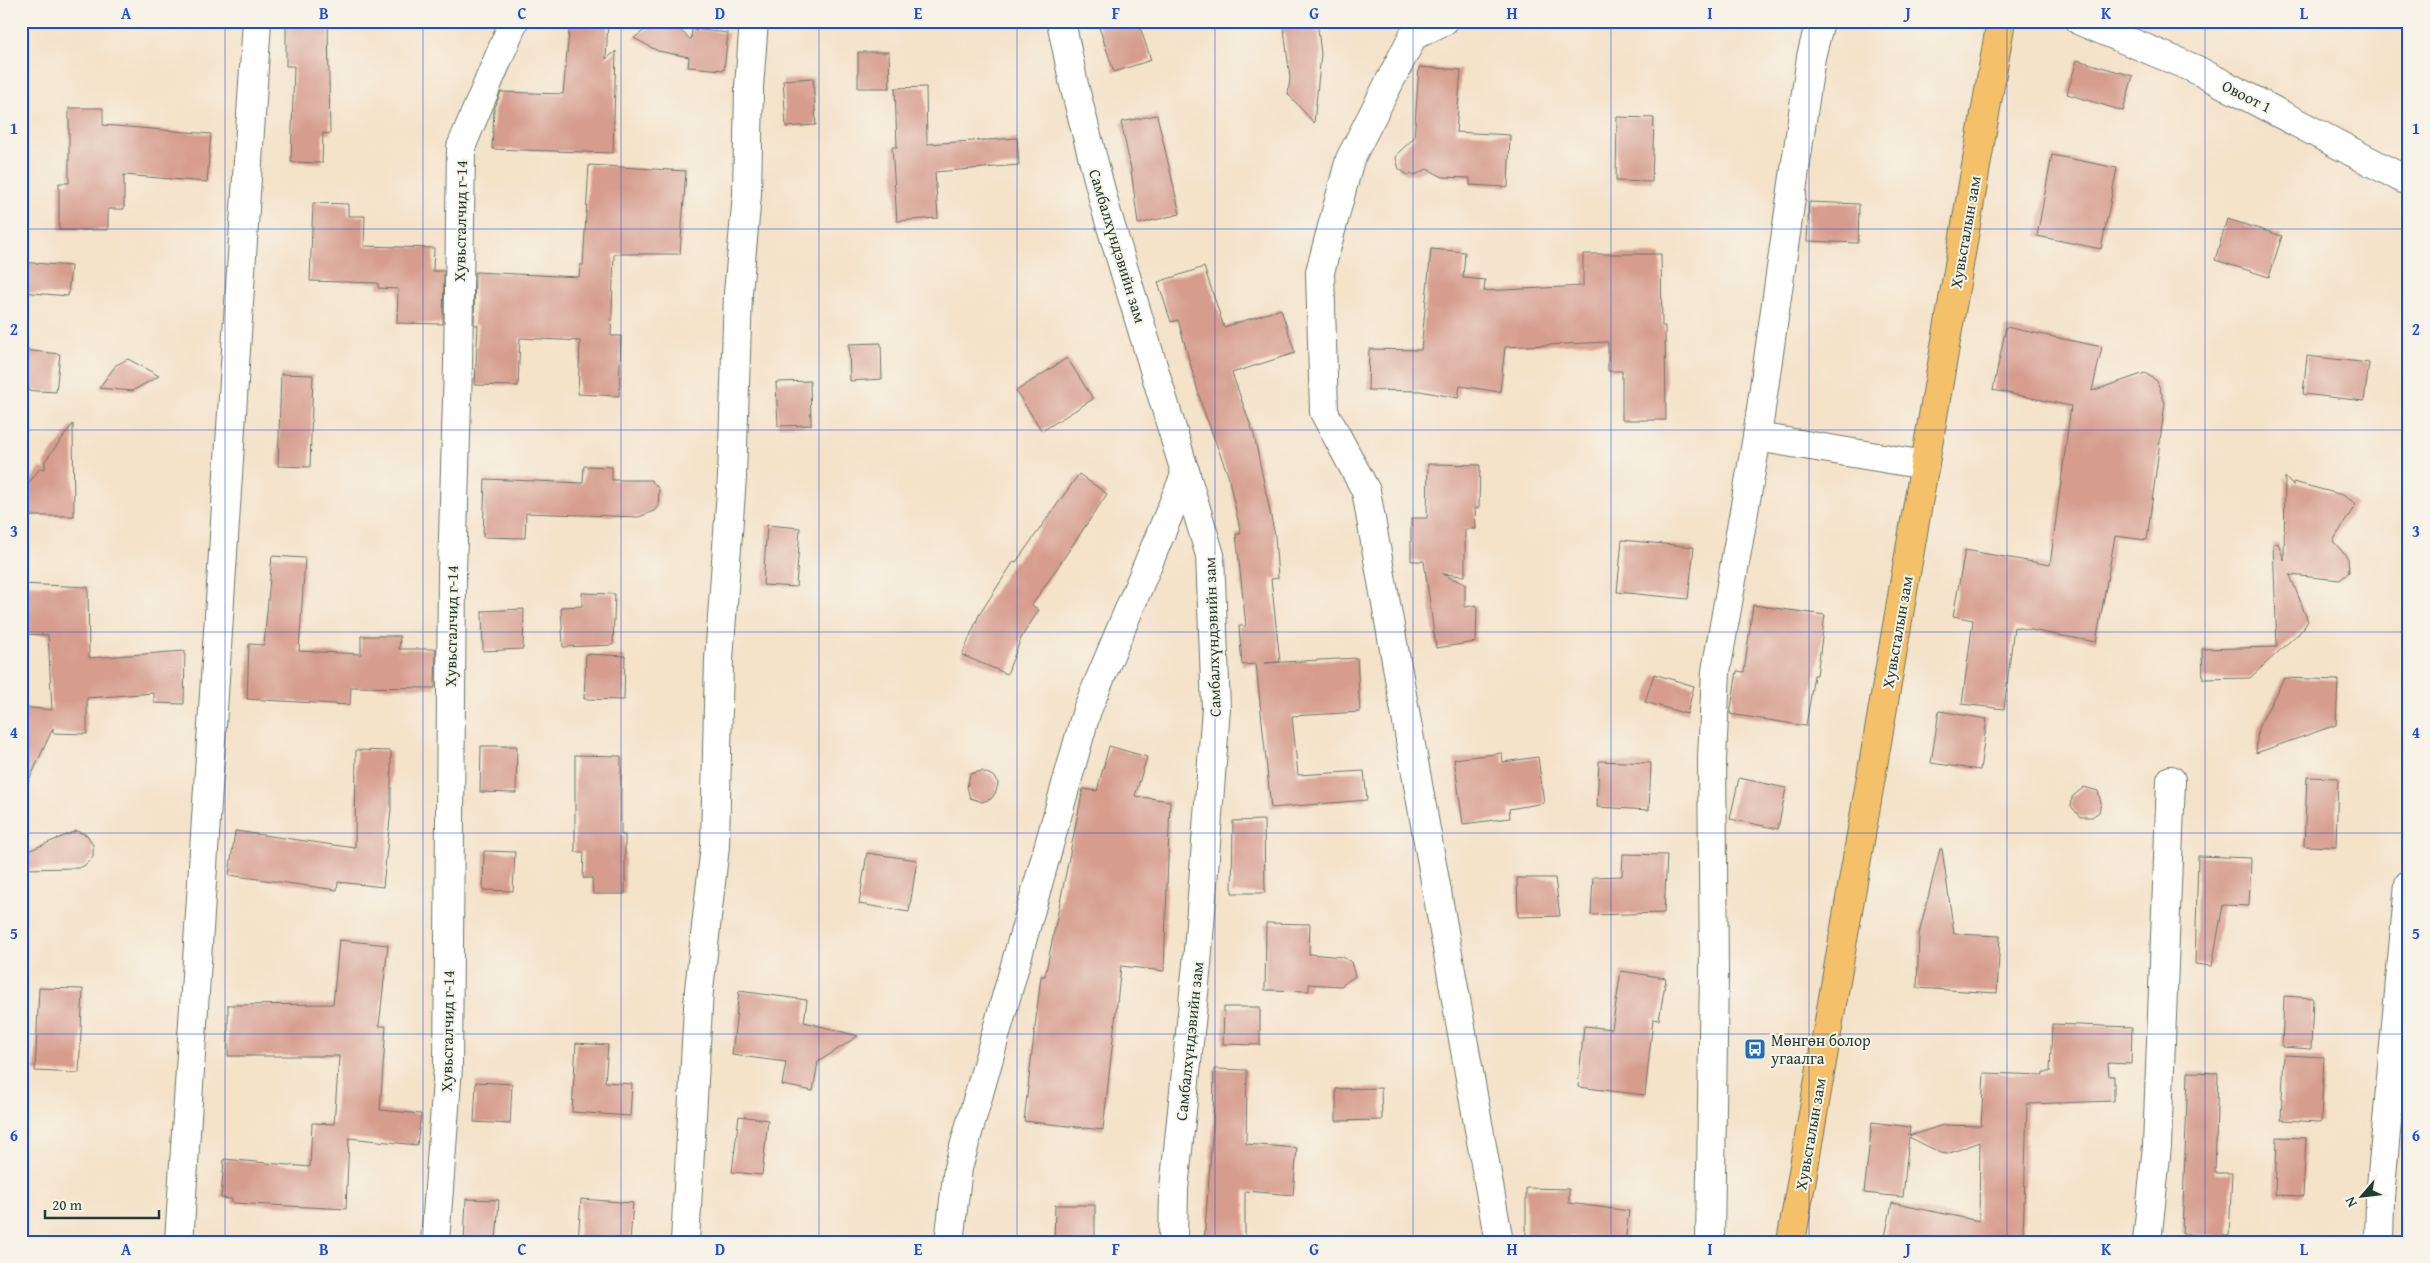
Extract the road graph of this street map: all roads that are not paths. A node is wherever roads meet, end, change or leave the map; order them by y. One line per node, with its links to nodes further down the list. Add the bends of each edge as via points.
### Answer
1 (257, 21): 15 (street)
2 (514, 21): 16 (street, Хувьсгалчид г-14, via 461,147 452,572 448,1067)
3 (754, 21): 17 (street, via 720,660 715,846 699,990)
4 (1061, 21): 12 (street, Самбалхүндэвийн зам, via 1106,210)
5 (1444, 21): 20 (street, via 1413,36 1350,159 1320,272 1324,412 1366,490)
6 (1820, 21): 10 (street, via 1811,57)
7 (2001, 21): 11 (main road, Хувьсгалын зам)
8 (2080, 21): 9 (street, Овоот 1, via 2195,69)
9 (2409, 182)
10 (1757, 437): 11 (street); 21 (street, via 1716,671 1712,760 1714,971)
11 (1926, 466): 22 (main road, Хувьсгалын зам)
12 (1186, 473): 18 (street, via 1087,710 958,1168); 19 (street, Самбалхүндэвийн зам, via 1210,556 1216,708 1197,964 1174,1189)
13 (2171, 780): 23 (street, via 2157,1146)
14 (2409, 884): 24 (street, via 2380,1197)
15 (179, 1242)
16 (435, 1242)
17 (686, 1242)
18 (949, 1242)
19 (1173, 1242)
20 (1499, 1242)
21 (1710, 1242)
22 (1791, 1242)
23 (2147, 1242)
24 (2379, 1242)

